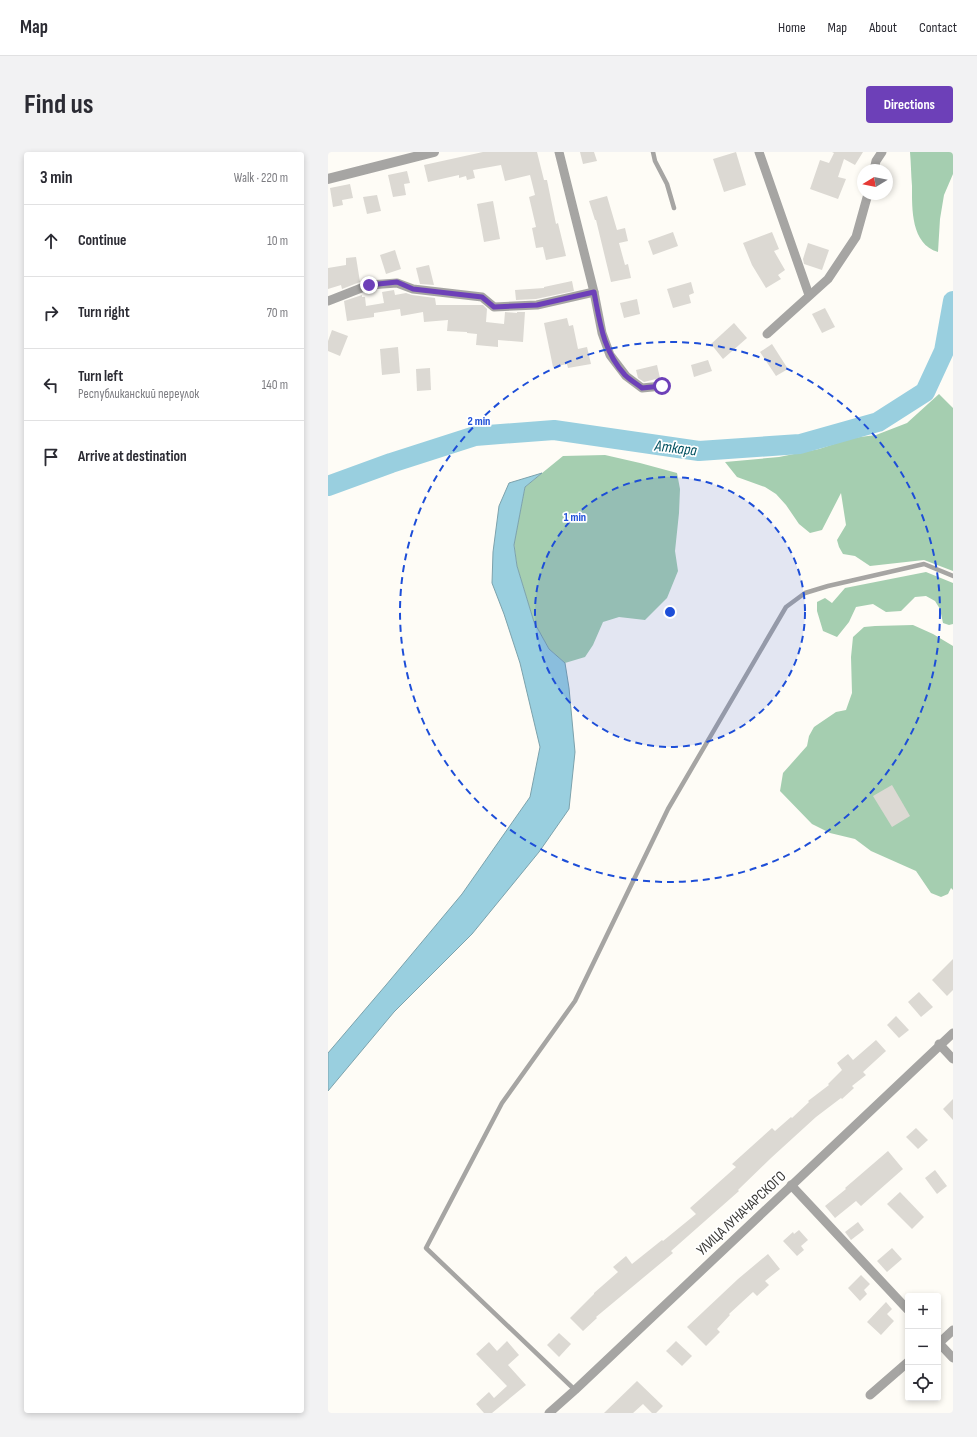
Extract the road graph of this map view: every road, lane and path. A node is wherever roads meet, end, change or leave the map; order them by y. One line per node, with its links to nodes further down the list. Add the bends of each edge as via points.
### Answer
1 (434, 152): 7 (street)
2 (558, 152): 10 (street)
3 (653, 152): 9 (lane)
4 (759, 152): 11 (street)
5 (882, 152): 6 (street)
6 (875, 164)
7 (328, 179)
8 (866, 200): 11 (street, via 856,237 828,279)
9 (674, 208)
10 (594, 292): 12 (street, via 537,305 494,307 482,297 413,289 397,282 369,285); 14 (street, via 602,333 610,355 626,376 642,388)
11 (809, 295): 13 (street)
12 (328, 301)
13 (767, 334)
14 (662, 386)
15 (953, 576): 26 (lane, via 924,564 804,593 786,607 668,809 575,1001 502,1103 426,1248)
16 (953, 1032): 17 (street, УЛИЦА ЛУНАЧАРСКОГО)
17 (939, 1044): 18 (street); 19 (street, УЛИЦА ЛУНАЧАРСКОГО)
18 (953, 1060)
19 (791, 1185): 20 (street); 26 (street, УЛИЦА ЛУНАЧАРСКОГО)
20 (905, 1307)
21 (953, 1330): 22 (street)
22 (941, 1340)
23 (941, 1345): 24 (street)
24 (953, 1358)
25 (905, 1365): 27 (street)
26 (575, 1390): 28 (street, УЛИЦА ЛУНАЧАРСКОГО)
27 (870, 1395)
28 (549, 1413)

